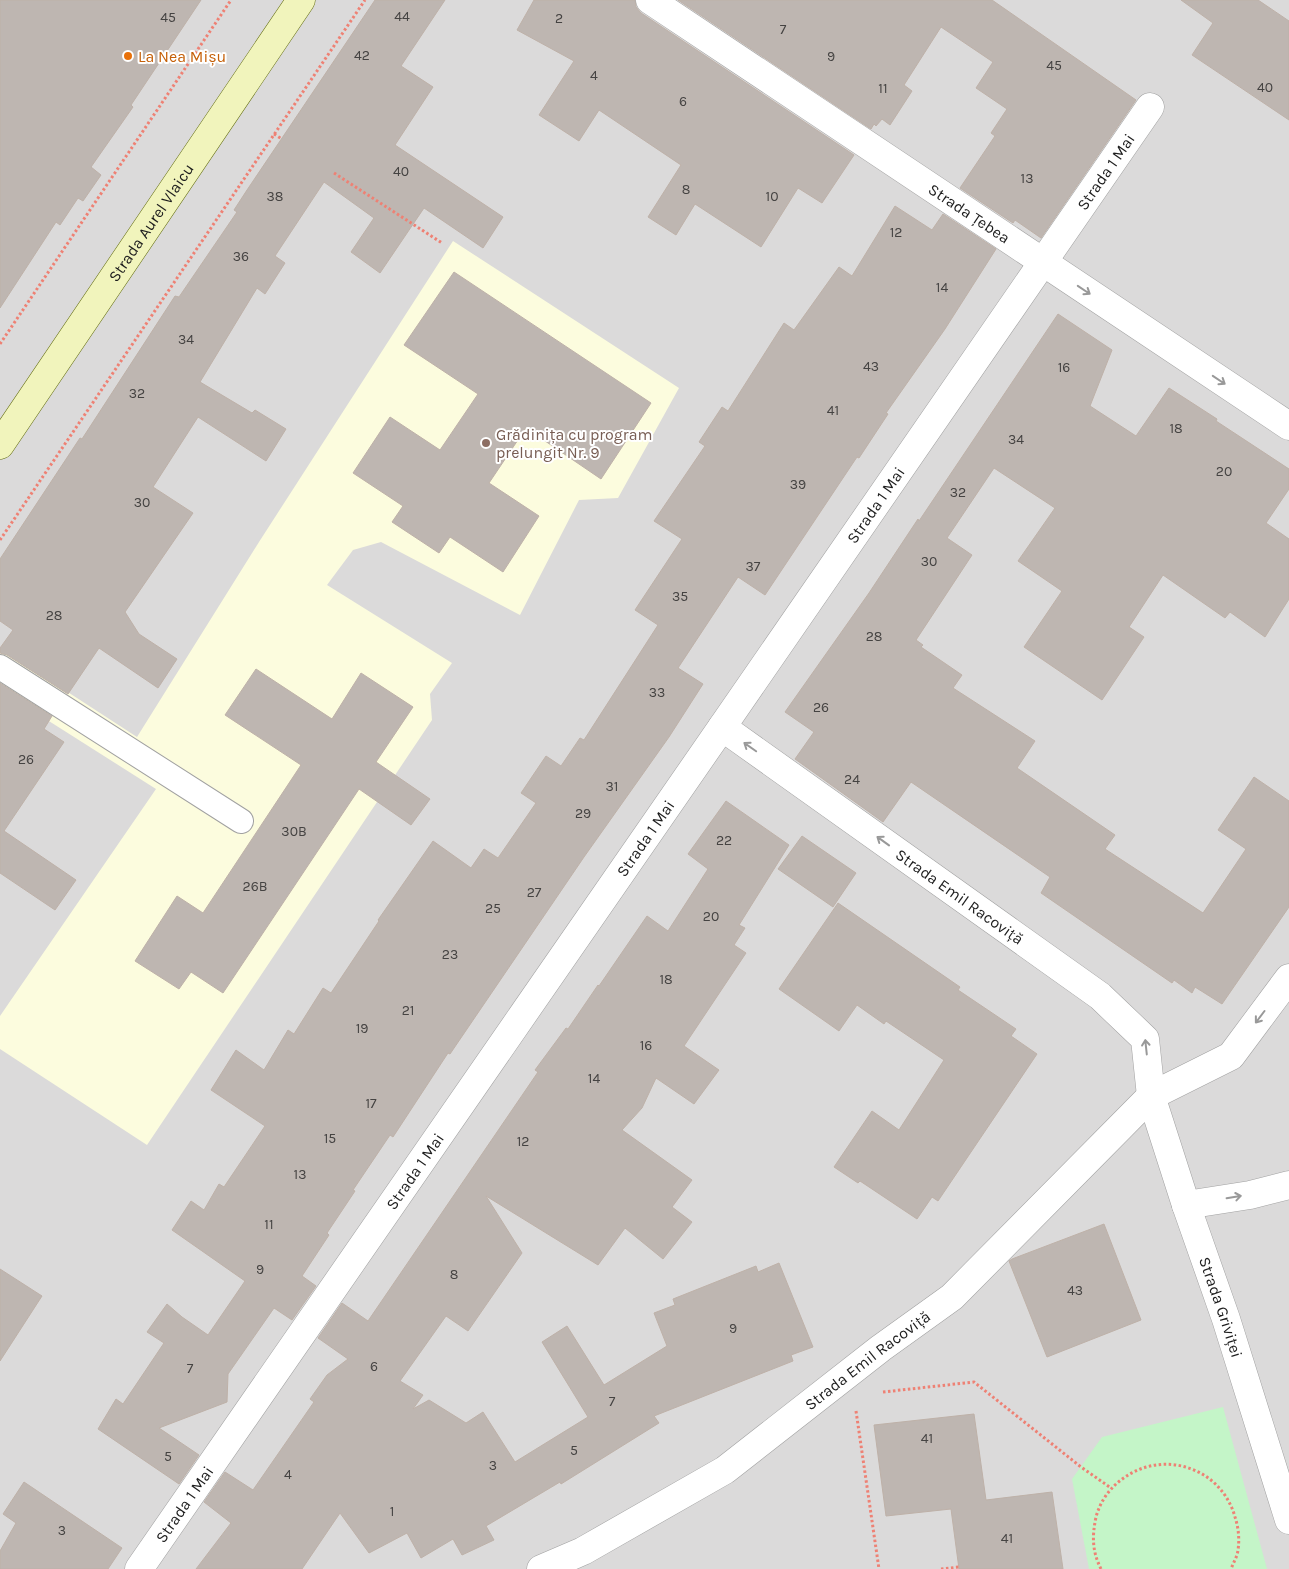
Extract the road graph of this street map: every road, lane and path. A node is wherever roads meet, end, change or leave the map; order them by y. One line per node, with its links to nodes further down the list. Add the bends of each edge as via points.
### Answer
1 (231, 0): 11 (path)
2 (301, 0): 13 (main road, Strada Aurel Vlaicu)
3 (365, 0): 6 (path)
4 (650, 0): 10 (street, Strada Țebea)
5 (1150, 107): 10 (street, Strada 1 Mai)
6 (274, 134): 7 (path); 14 (path)
7 (282, 139)
8 (334, 173): 9 (path)
9 (442, 243)
10 (1043, 263): 12 (street, Strada Țebea, one-way to 12); 16 (street, Strada 1 Mai)
11 (0, 344)
12 (1289, 426)
13 (0, 446)
14 (0, 540)
15 (0, 667): 17 (lane)
16 (722, 727): 19 (street, Strada Emil Racoviță, one-way to 16, via 1145,1039 1100,996); 27 (street, Strada 1 Mai)
17 (242, 821)
18 (1289, 978): 19 (street, Strada Emil Racoviță, one-way to 19, via 1231,1056)
19 (1151, 1096): 21 (street, Strada Griviței); 28 (street, Strada Emil Racoviță, via 952,1297 724,1470 583,1551)
20 (1289, 1185): 21 (street, one-way to 20)
21 (1186, 1205): 25 (street, Strada Griviței, via 1226,1319)
22 (881, 1392): 24 (path, via 974,1382)
23 (855, 1406): 29 (path)
24 (1111, 1488): 31 (path, via 1098,1509 1092,1533 1095,1557); 32 (path, via 1130,1473 1153,1465 1177,1464 1200,1472 1219,1487 1232,1506 1239,1530 1237,1554)
25 (1289, 1520)
26 (959, 1567): 30 (path)
27 (139, 1569)
28 (540, 1569)
29 (879, 1569)
30 (942, 1569)
31 (1101, 1569)
32 (1231, 1569)

